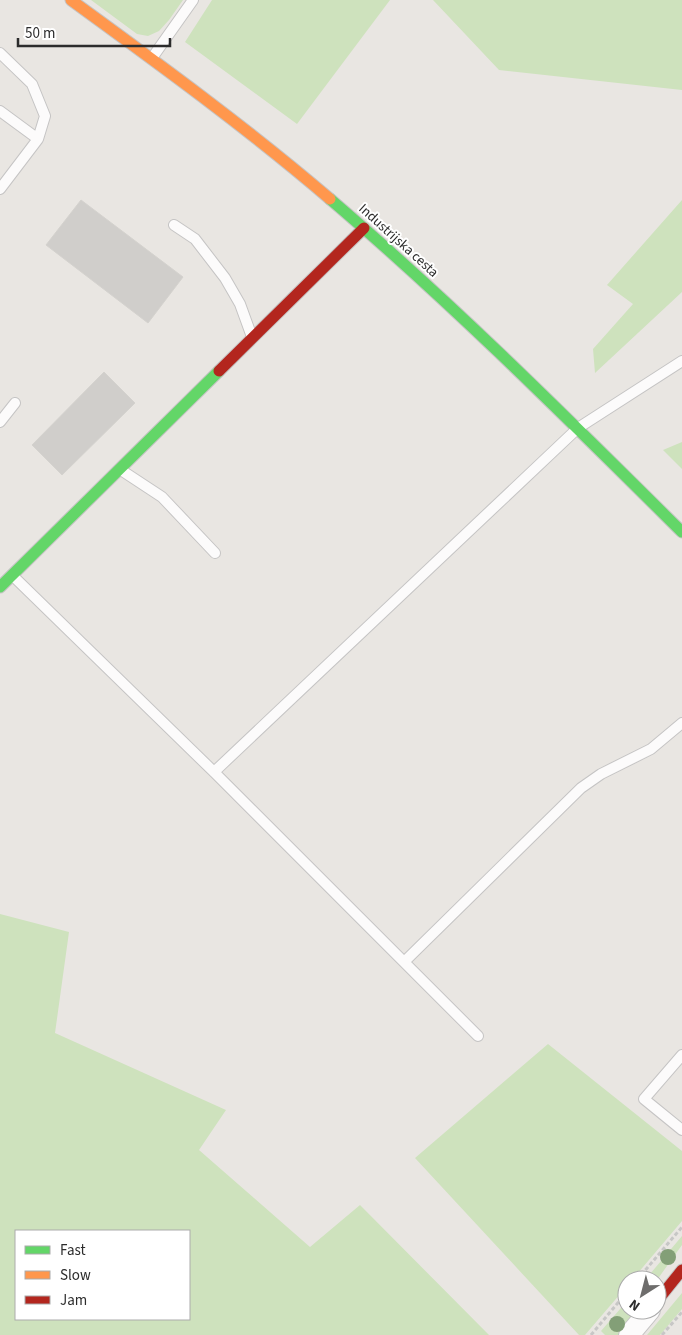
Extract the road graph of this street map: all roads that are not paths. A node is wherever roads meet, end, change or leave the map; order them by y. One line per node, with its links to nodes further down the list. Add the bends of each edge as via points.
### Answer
1 (71, 0): 4 (street, Industrijska cesta)
2 (193, 0): 4 (lane)
3 (0, 53): 6 (lane, via 32,84 45,116)
4 (152, 59): 9 (street, Industrijska cesta, via 296,170)
5 (0, 110): 6 (lane)
6 (38, 140): 7 (lane)
7 (0, 189)
8 (174, 225): 10 (lane, via 195,239 225,278 240,304)
9 (364, 228): 10 (street); 14 (street, Industrijska cesta)
10 (253, 338): 15 (street)
11 (682, 361): 14 (lane)
12 (15, 404): 13 (lane)
13 (0, 422)
14 (578, 428): 16 (street, Industrijska cesta); 21 (lane)
15 (120, 469): 17 (lane, via 162,497); 18 (street)
16 (682, 532)
17 (215, 553)
18 (13, 575): 19 (street); 21 (lane)
19 (0, 588)
20 (682, 723): 22 (lane, via 651,749 601,774 582,788)
21 (214, 772): 22 (lane)
22 (404, 962): 23 (lane)
23 (478, 1036)
24 (682, 1055): 25 (lane, via 644,1099)
25 (682, 1130)
26 (682, 1270): 27 (street)
27 (667, 1289)
28 (642, 1320): 29 (street)
29 (629, 1335)

